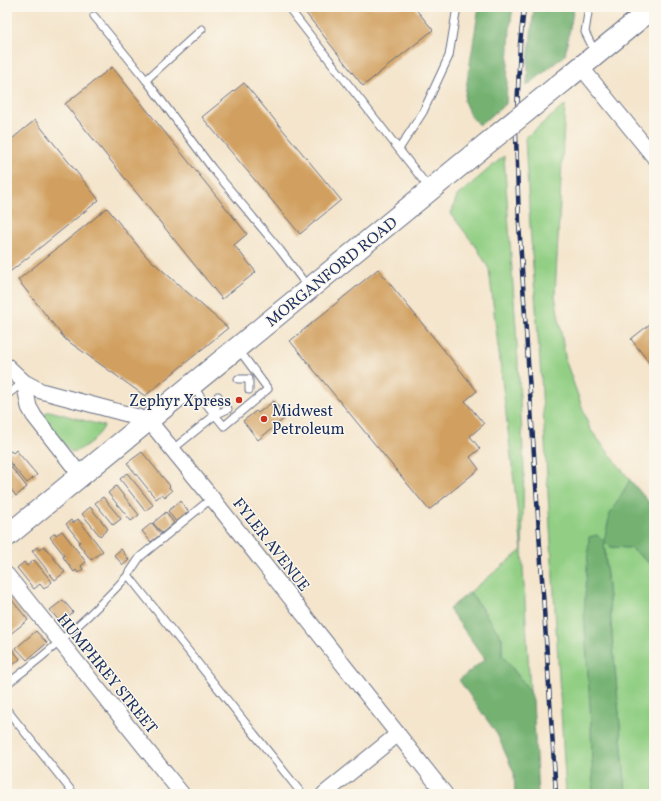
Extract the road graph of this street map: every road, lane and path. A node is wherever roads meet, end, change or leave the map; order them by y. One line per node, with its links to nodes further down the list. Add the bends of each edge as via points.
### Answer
1 (288, 7): 10 (lane)
2 (457, 7): 10 (lane, via 449,56 422,112)
3 (589, 7): 7 (lane, via 585,32)
4 (654, 7): 7 (street, MORGANFORD ROAD)
5 (94, 16): 9 (lane)
6 (202, 29): 9 (lane)
7 (596, 54): 8 (street, MORGANFORD ROAD)
8 (581, 67): 11 (street); 12 (street, MORGANFORD ROAD, bridge)
9 (146, 80): 13 (lane, via 212,168)
10 (399, 149): 12 (lane)
11 (653, 153)
12 (431, 190): 13 (street, MORGANFORD ROAD)
13 (310, 289): 14 (street, MORGANFORD ROAD)
14 (237, 348): 16 (lane); 20 (street, MORGANFORD ROAD)
15 (7, 366): 19 (street, FYLER AVENUE)
16 (257, 374): 18 (lane); 25 (lane, via 268,389 224,426)
17 (238, 379): 18 (lane)
18 (250, 379): 21 (lane)
19 (24, 382): 22 (lane); 26 (street, FYLER AVENUE, via 41,391 128,414); 28 (street, via 29,407 34,416)
20 (192, 385): 25 (lane); 26 (street, MORGANFORD ROAD)
21 (248, 390)
22 (7, 395)
23 (218, 396): 25 (lane)
24 (228, 409): 25 (lane)
25 (215, 415): 27 (lane)
26 (147, 422): 27 (street, FYLER AVENUE); 28 (street, MORGANFORD ROAD)
27 (173, 450): 29 (street, FYLER AVENUE)
28 (81, 476): 30 (street, MORGANFORD ROAD)
29 (212, 498): 32 (lane, via 140,558); 36 (street, FYLER AVENUE)
30 (7, 536)
31 (7, 575): 33 (street, HUMPHREY STREET)
32 (128, 576): 33 (lane); 39 (lane)
33 (60, 642): 34 (lane); 38 (street, HUMPHREY STREET)
34 (7, 684)
35 (7, 710): 37 (lane)
36 (398, 734): 40 (street); 41 (street, FYLER AVENUE)
37 (74, 794)
38 (182, 794)
39 (302, 794)
40 (324, 794)
41 (445, 794)

